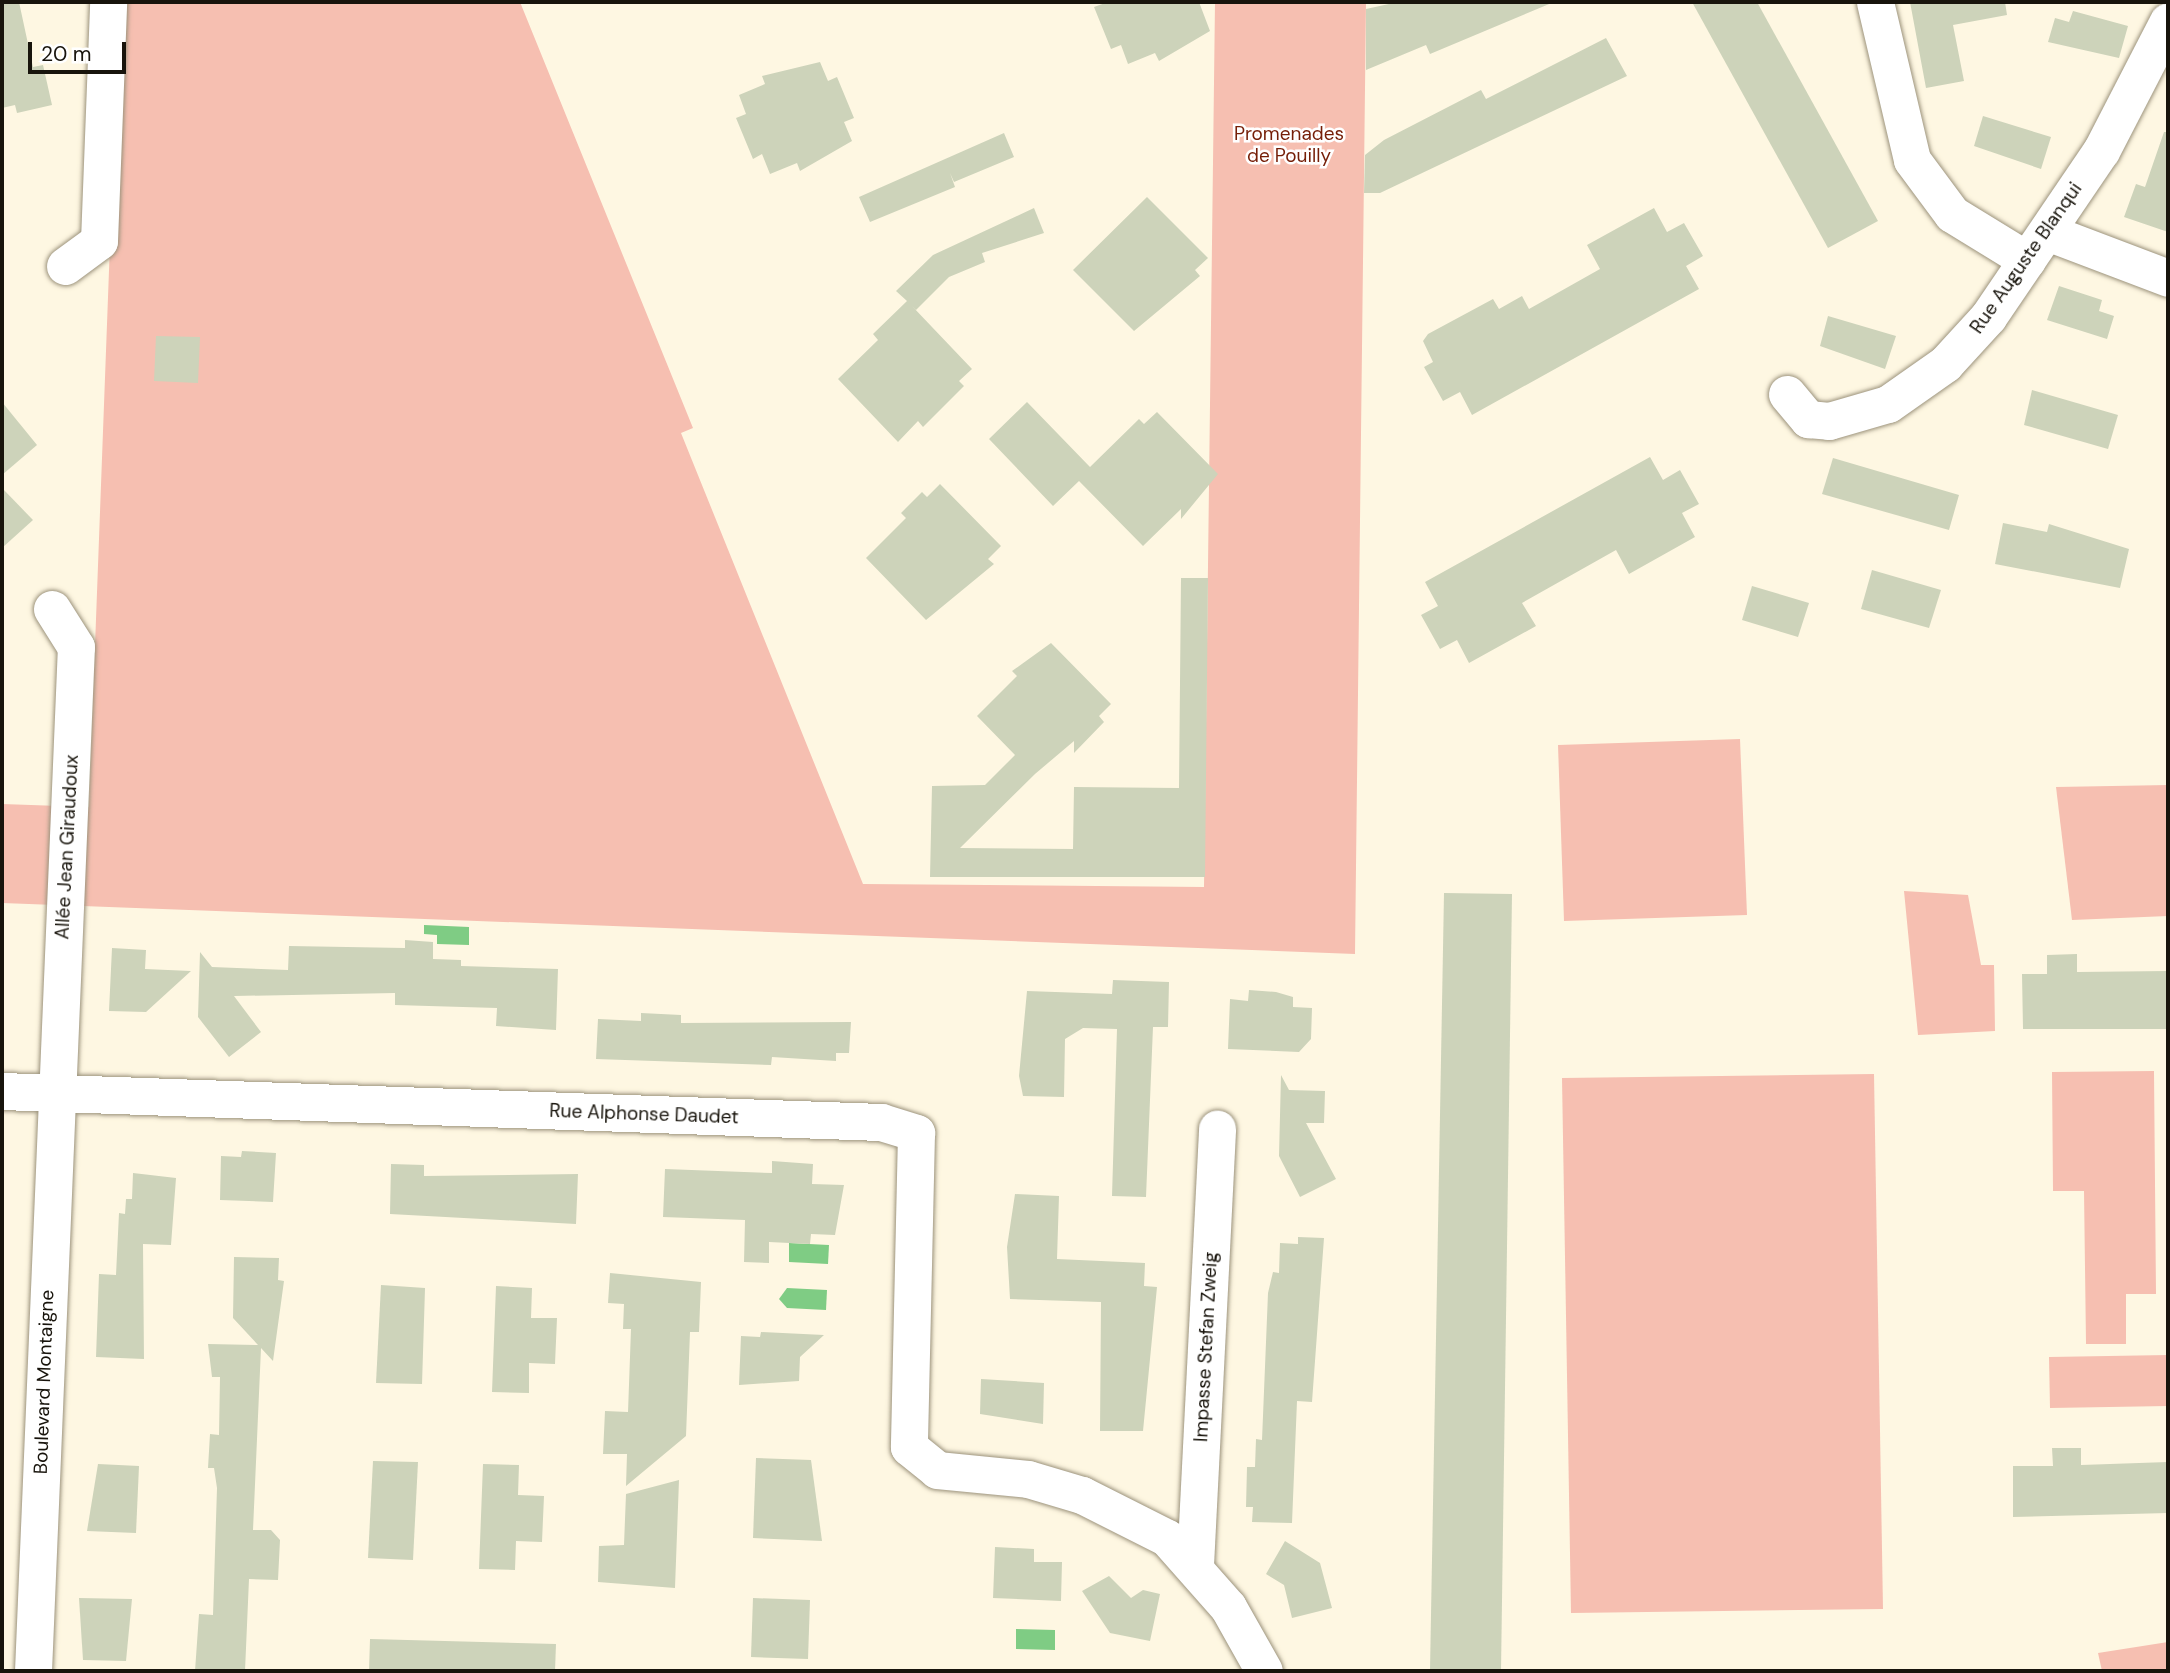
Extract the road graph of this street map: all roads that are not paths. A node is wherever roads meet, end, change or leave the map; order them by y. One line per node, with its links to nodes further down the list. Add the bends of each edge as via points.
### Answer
1 (108, 2): 5 (street, via 99,241)
2 (1875, 2): 4 (street, via 1912,160 1952,214)
3 (2168, 20): 4 (street, Rue Auguste Blanqui, via 2134,96)
4 (2037, 246): 6 (street); 7 (street, Rue Auguste Blanqui, via 1967,342 1888,404 1818,421 1794,408)
5 (65, 266)
6 (2168, 278)
7 (1787, 394)
8 (52, 609): 10 (street, Allée Jean Giraudoux, via 76,648)
9 (2, 1091): 10 (street)
10 (56, 1092): 12 (street, Rue Alphonse Daudet, via 881,1122 916,1133 909,1447 937,1470 1028,1479 1083,1495 1167,1538); 13 (street, Boulevard Montaigne)
11 (1217, 1129): 12 (street, Impasse Stefan Zweig)
12 (1195, 1565): 14 (street, via 1228,1607)
13 (33, 1671)
14 (1264, 1671)

